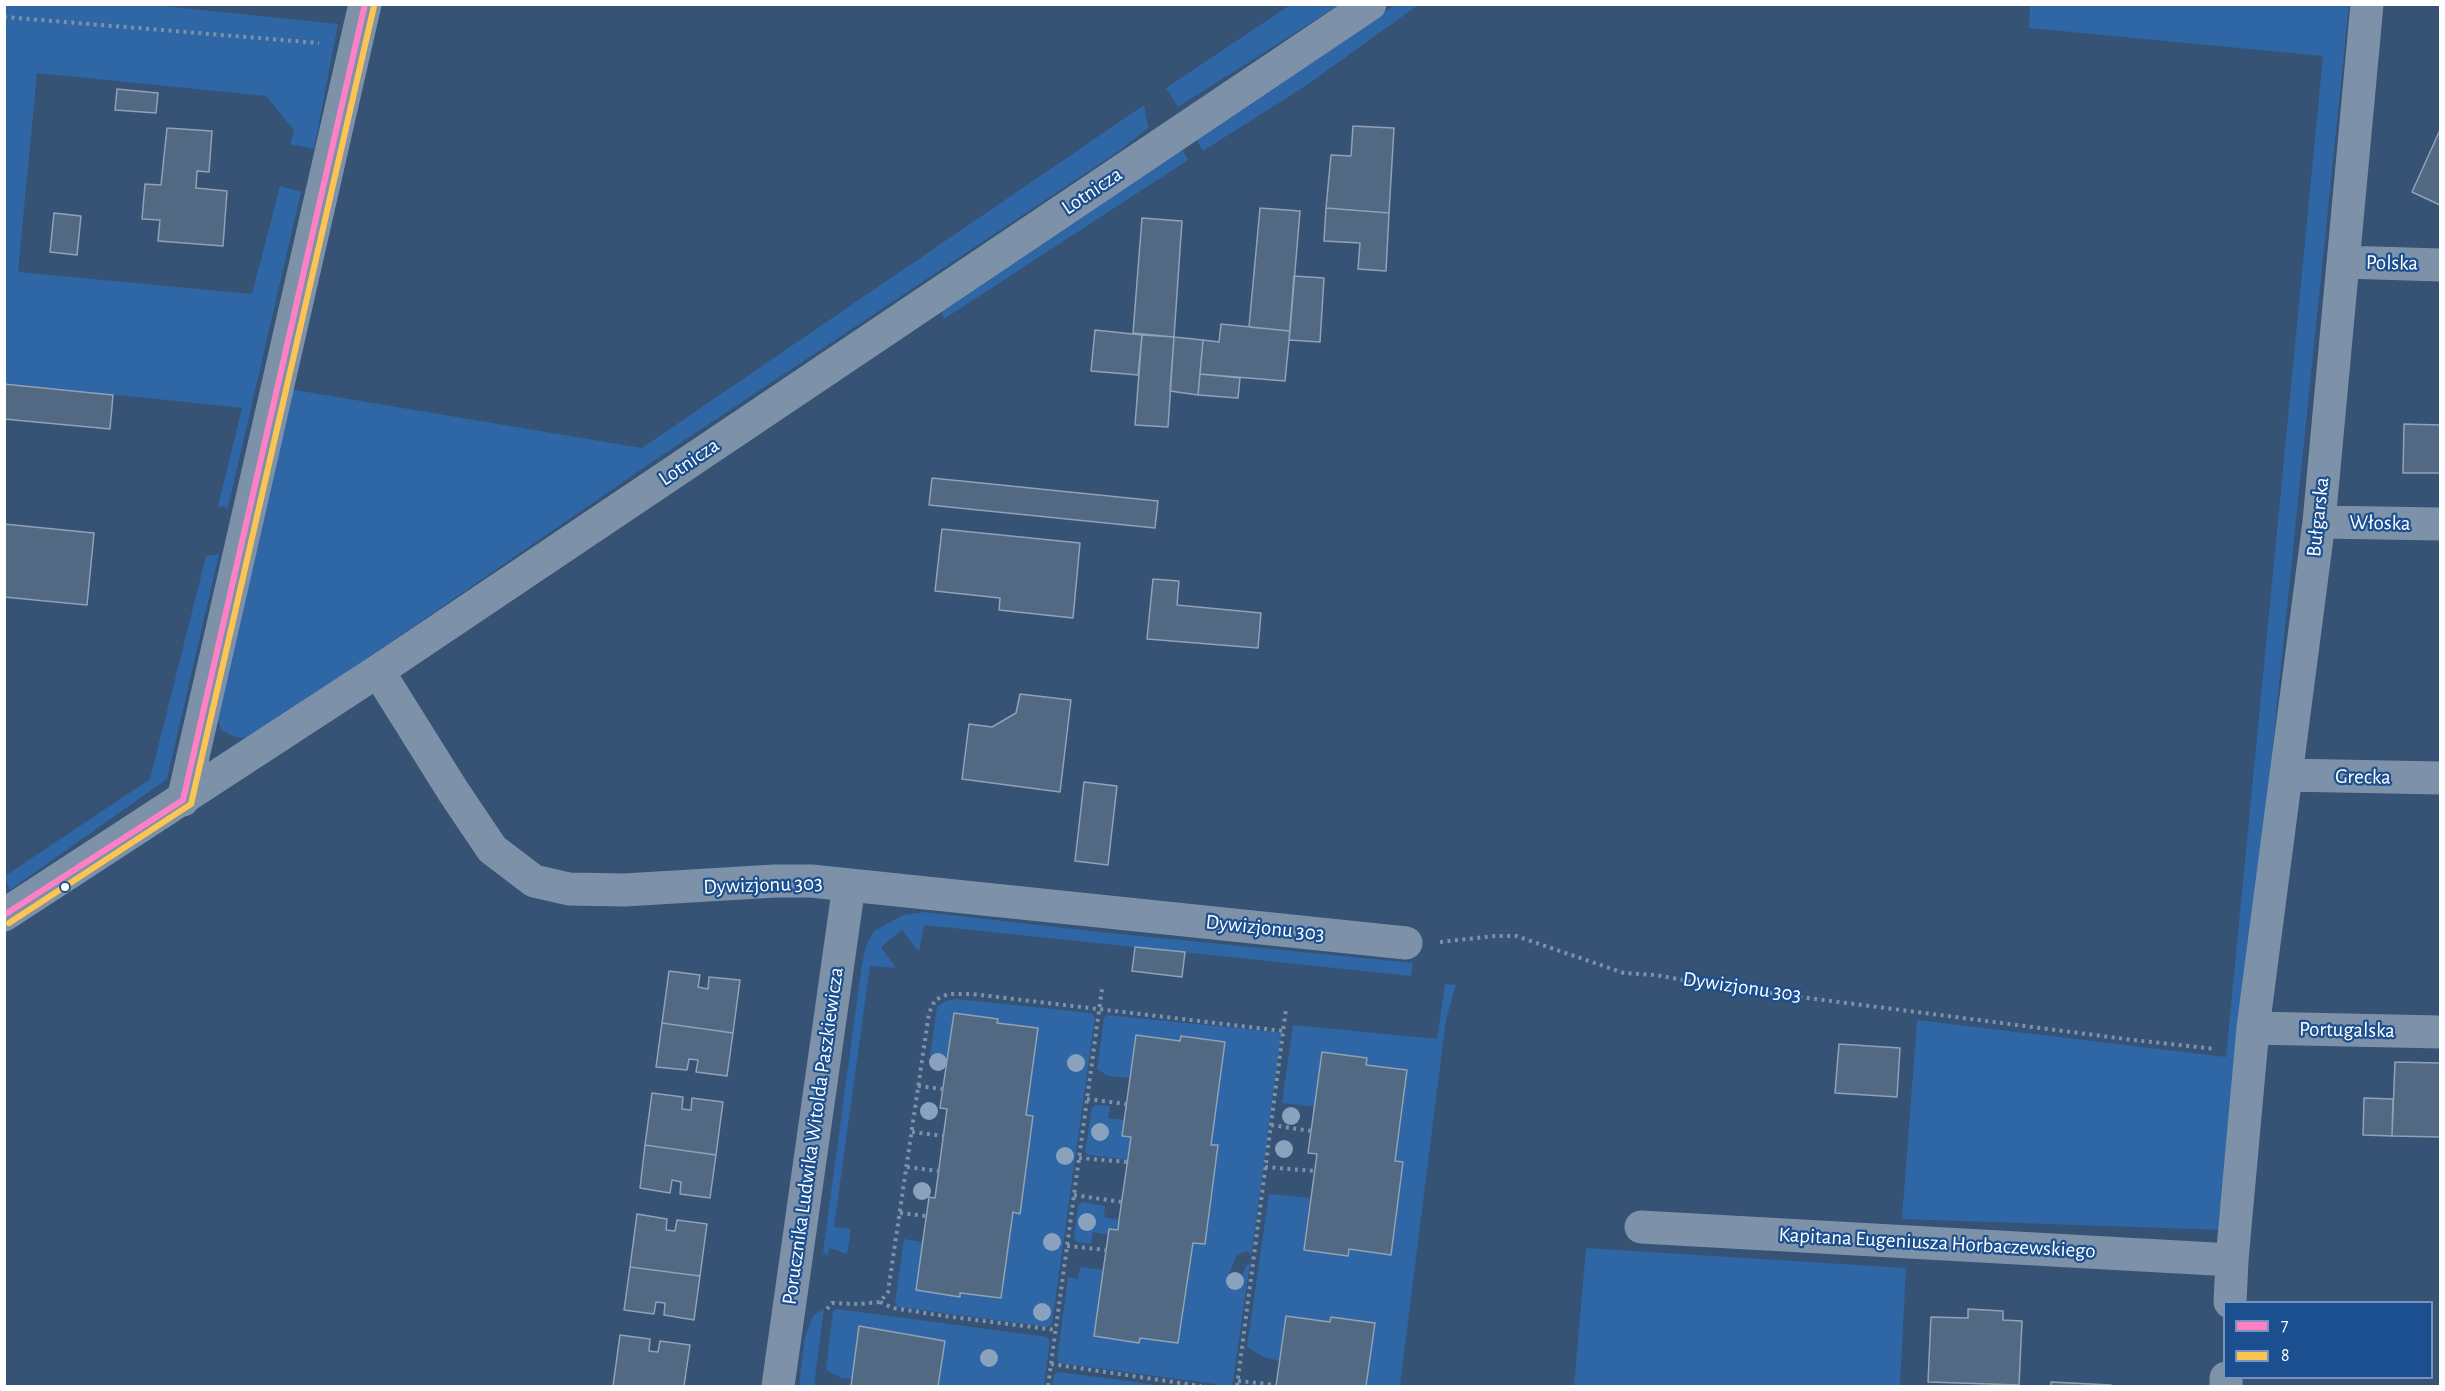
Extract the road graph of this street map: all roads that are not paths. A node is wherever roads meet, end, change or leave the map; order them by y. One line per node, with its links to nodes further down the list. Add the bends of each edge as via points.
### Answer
1 (365, 4): 11 (street)
2 (1370, 4): 8 (street, Lotnicza)
3 (2367, 4): 4 (street, Bułgarska)
4 (2344, 262): 5 (street, Polska); 6 (street, Bułgarska)
5 (2440, 265)
6 (2319, 522): 7 (street, Włoska); 9 (street, Bułgarska)
7 (2440, 524)
8 (378, 671): 11 (street, Lotnicza); 12 (street, Dywizjonu 303, via 492,849 534,881 569,889 624,890 775,881)
9 (2286, 775): 10 (street, Grecka); 16 (street, Bułgarska)
10 (2440, 778)
11 (183, 800): 13 (street, Lotnicza)
12 (849, 885): 14 (street, Dywizjonu 303); 20 (street, Porucznika Ludwika Witolda Paszkiewicza)
13 (4, 915)
14 (1406, 943)
15 (2440, 1032): 16 (street, Portugalska)
16 (2252, 1040): 18 (street, Bułgarska)
17 (1641, 1227): 18 (street, Kapitana Eugeniusza Horbaczewskiego)
18 (2232, 1260): 19 (street, Bułgarska)
19 (2230, 1301)
20 (778, 1386)

